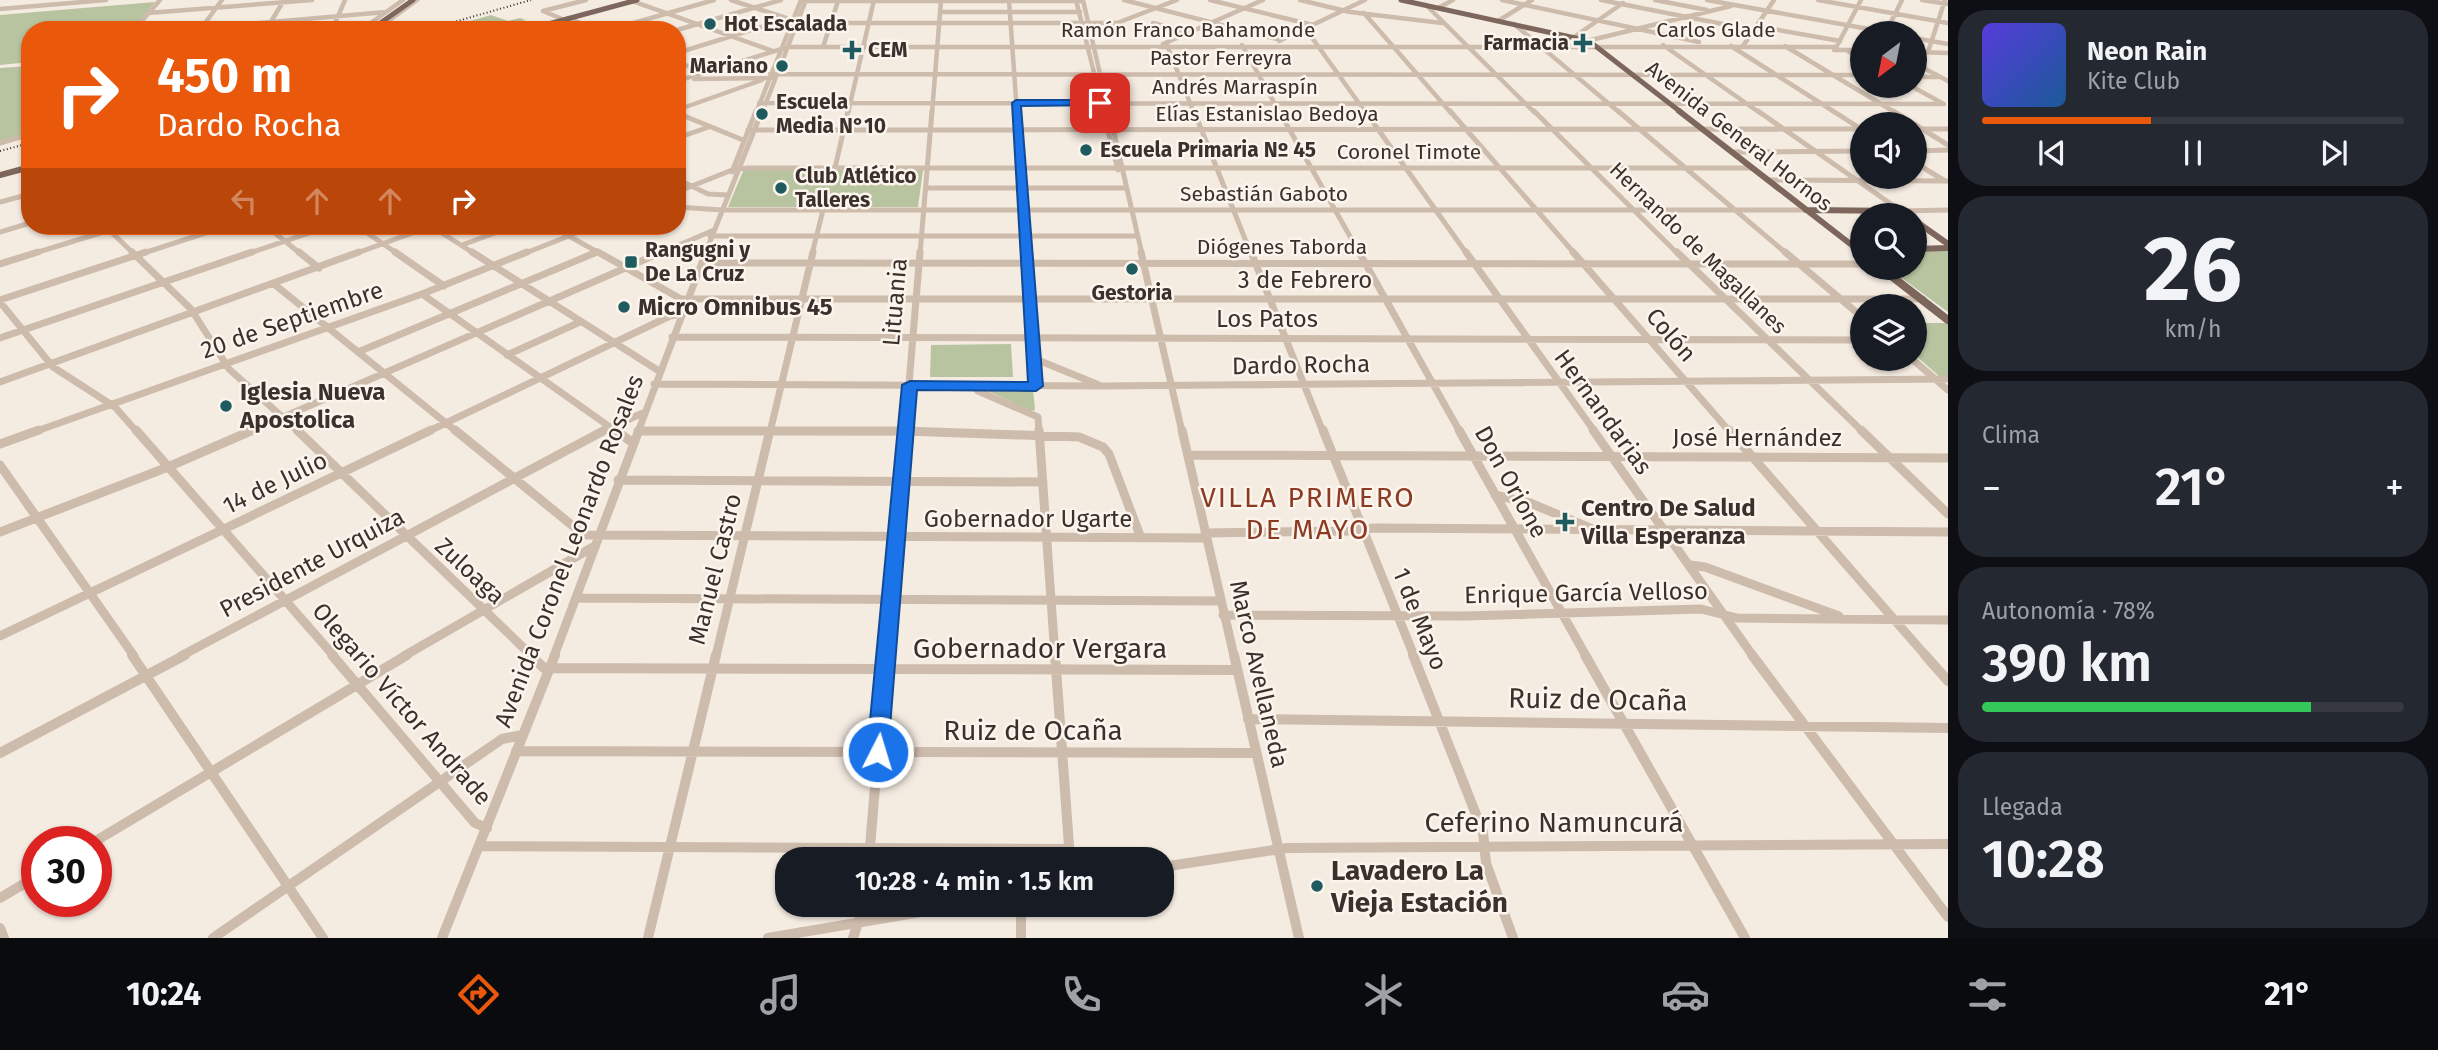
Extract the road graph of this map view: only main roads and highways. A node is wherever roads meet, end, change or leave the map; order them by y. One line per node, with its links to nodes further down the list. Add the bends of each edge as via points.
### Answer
1 (410, 0): 6 (main road, bridge); 7 (main road, bridge)
2 (645, 0): 4 (main road)
3 (1401, 0): 12 (main road, Avenida General Hornos, via 1587,41)
4 (635, 1): 5 (main road)
5 (567, 20): 8 (main road); 9 (main road)
6 (379, 21)
7 (383, 21)
8 (563, 21)
9 (564, 21)
10 (21, 168): 11 (main road)
11 (0, 174)
12 (1806, 210): 13 (main road); 15 (main road, Avenida General Hornos)
13 (1850, 211)
14 (1927, 230): 16 (main road)
15 (1850, 243)
16 (1948, 246): 17 (main road)
17 (1927, 248)
18 (1897, 280): 19 (main road)
19 (1948, 318)

